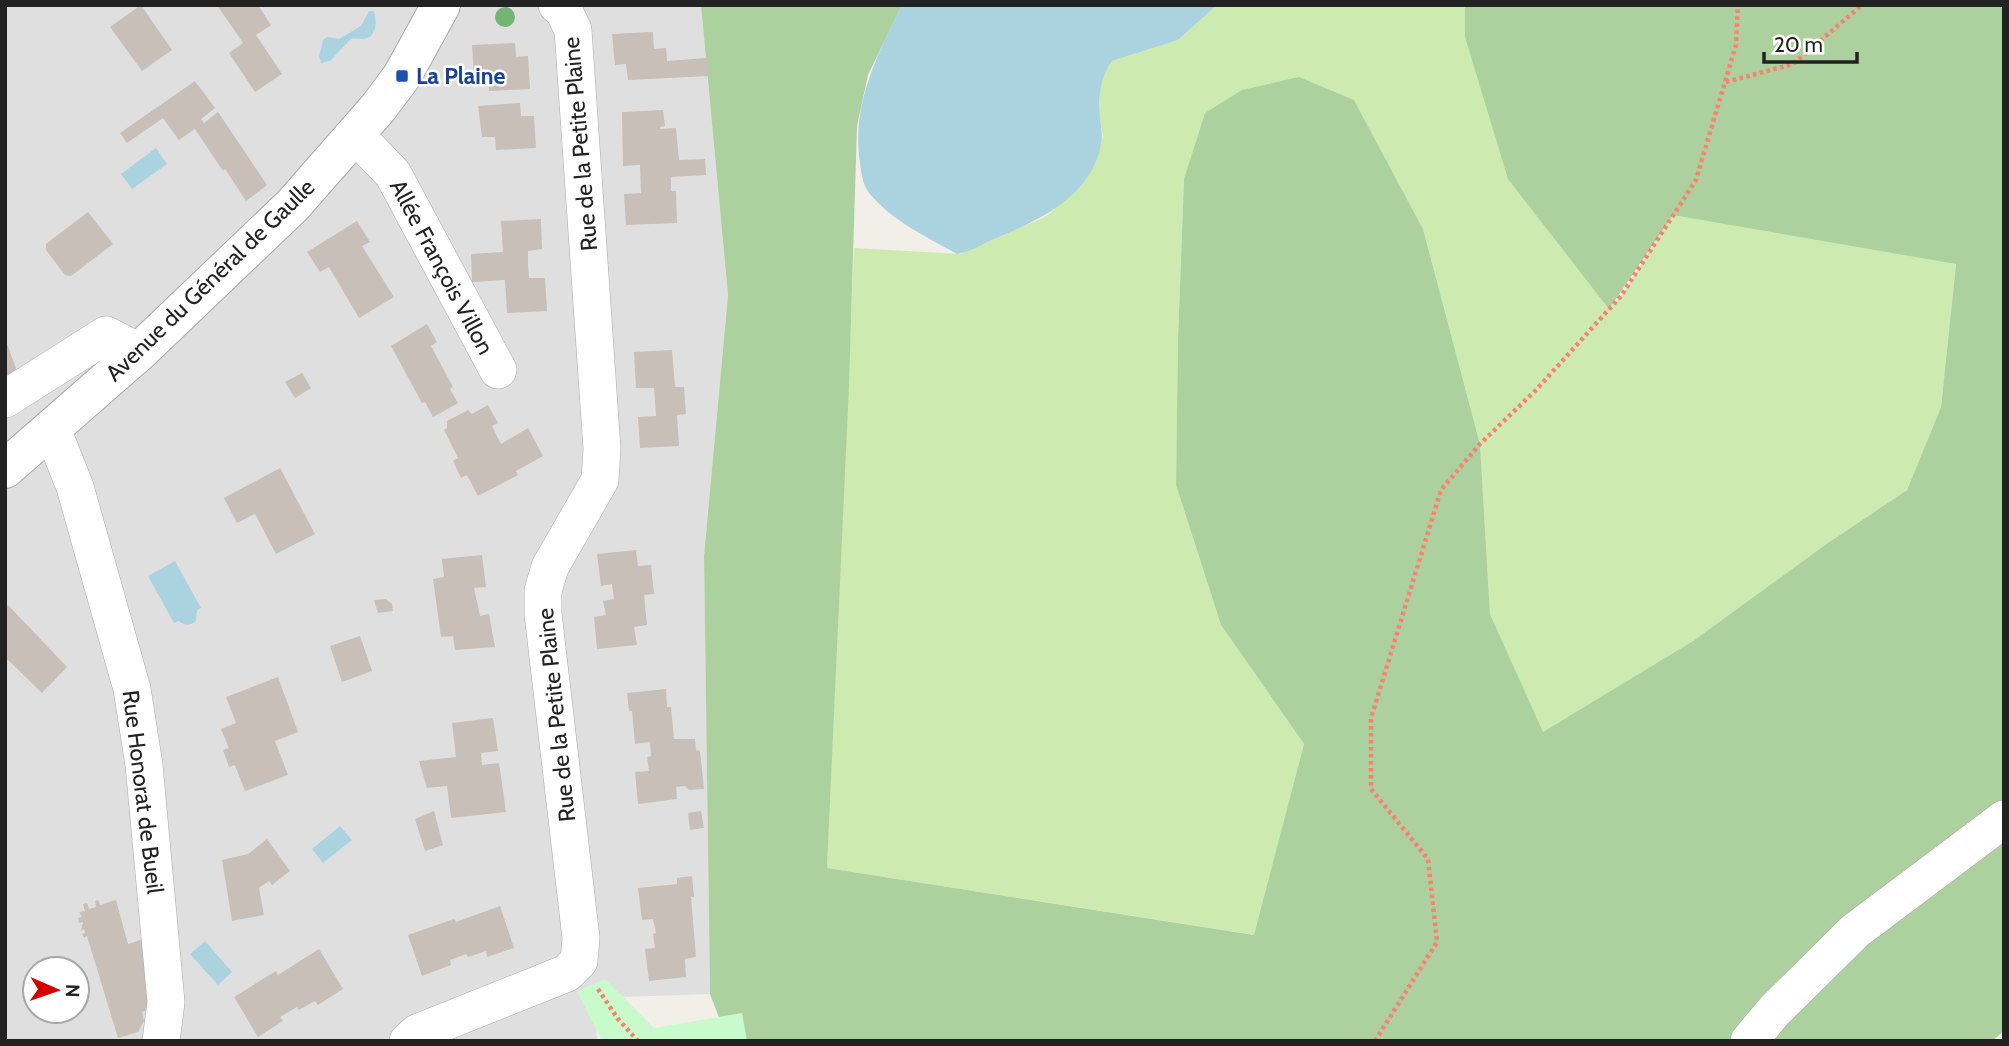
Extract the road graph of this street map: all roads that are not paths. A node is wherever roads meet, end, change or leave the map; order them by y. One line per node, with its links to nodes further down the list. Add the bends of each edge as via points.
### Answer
1 (442, 5): 3 (street, Avenue du Général de Gaulle, via 402,76)
2 (557, 5): 11 (street, Rue de la Petite Plaine, via 573,30 602,450 600,480 550,567 543,591 581,938 579,961 567,973 417,1033)
3 (352, 137): 4 (street, Avenue du Général de Gaulle, via 265,233); 5 (street, Allée François Villon, via 393,174)
4 (139, 352): 6 (street, via 106,335); 7 (street, Avenue du Général de Gaulle)
5 (498, 370)
6 (5, 399)
7 (52, 429): 8 (street, Avenue du Général de Gaulle); 10 (street, Rue Honorat de Bueil, via 75,487 132,689 144,765 166,1002)
8 (5, 469)
9 (2004, 819): 12 (street, via 1855,931)
10 (161, 1041)
11 (408, 1041)
12 (1749, 1041)

